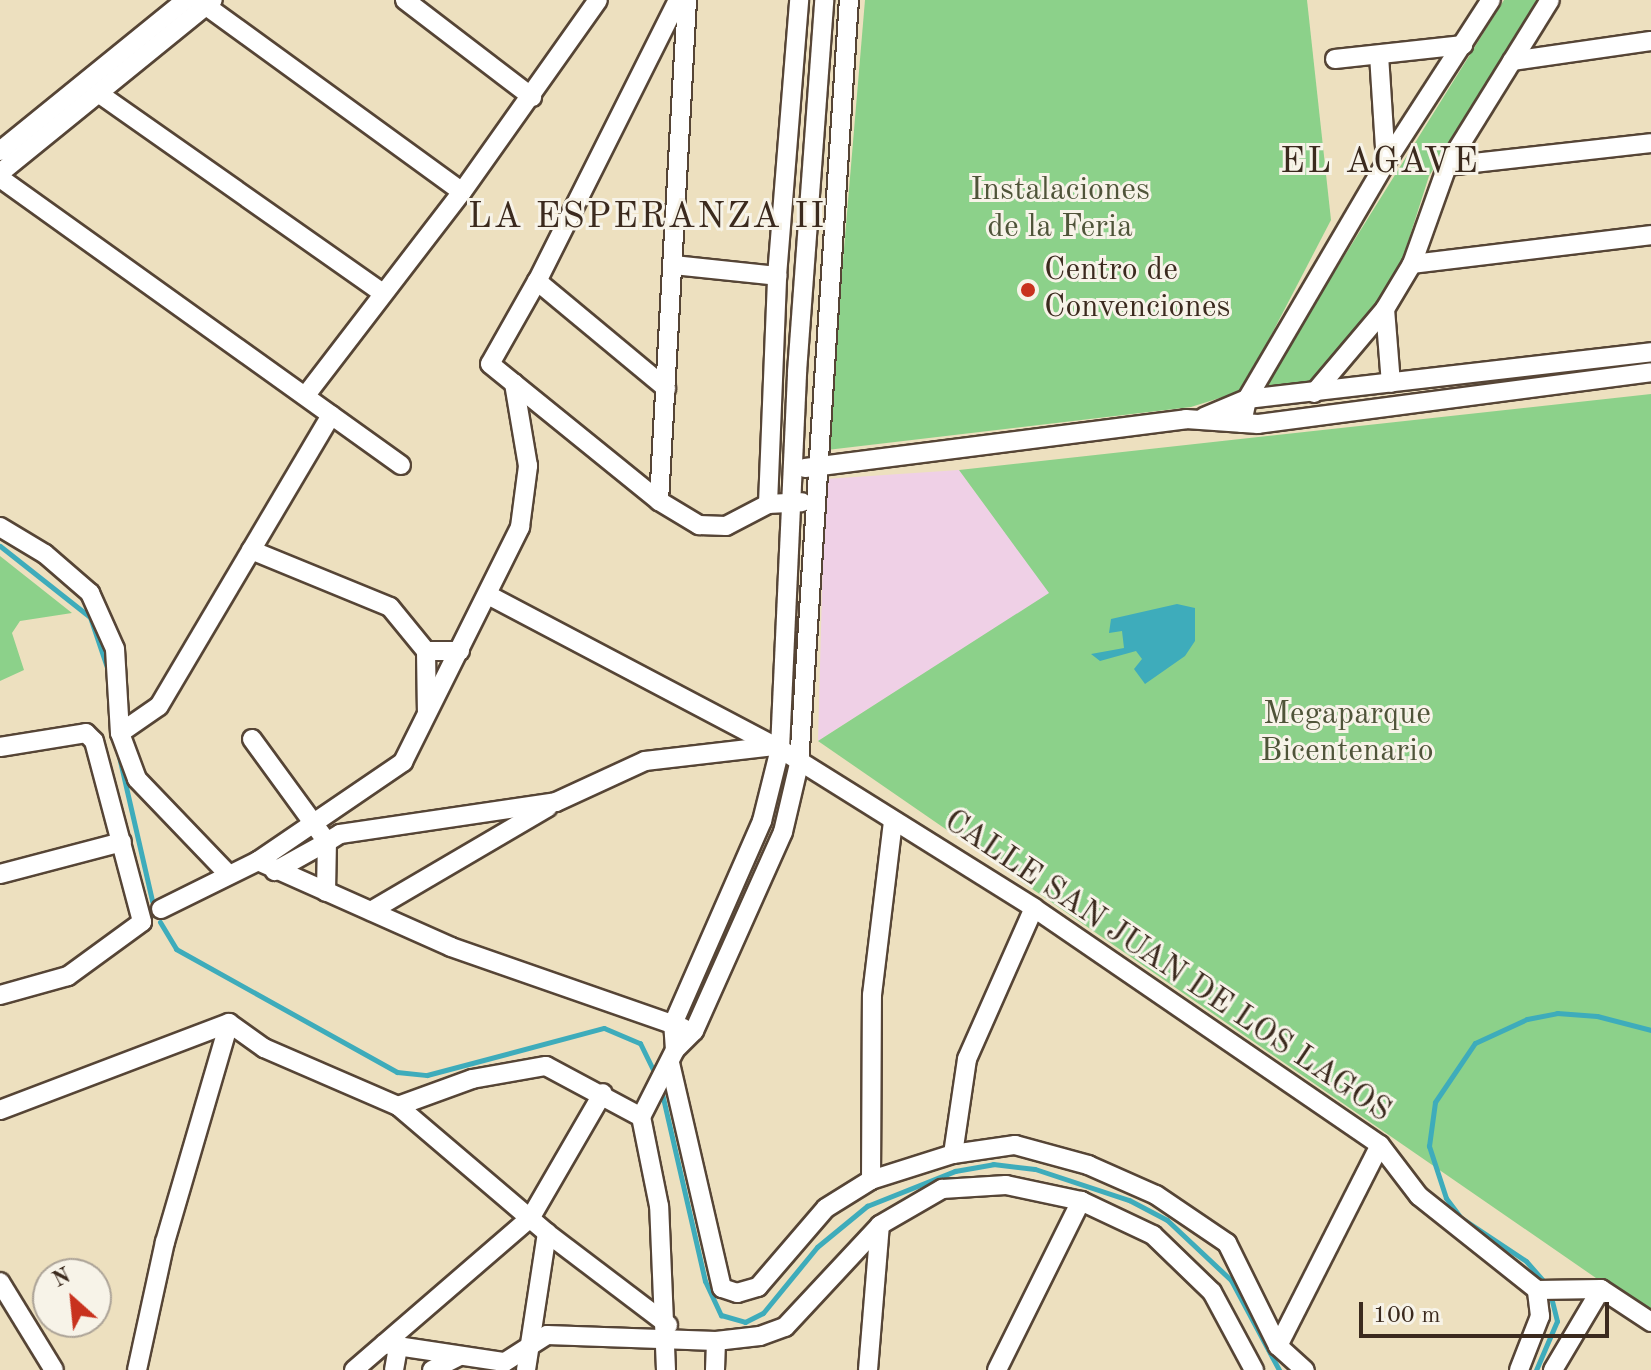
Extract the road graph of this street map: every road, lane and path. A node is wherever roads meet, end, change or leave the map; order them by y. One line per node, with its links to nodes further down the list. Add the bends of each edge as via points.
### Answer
1 (186, 0): 20 (street)
2 (405, 0): 18 (street)
3 (598, 0): 18 (street)
4 (678, 0): 29 (street)
5 (687, 0): 27 (street)
6 (799, 0): 28 (street)
7 (824, 0): 46 (street)
8 (849, 0): 47 (street)
9 (1491, 0): 13 (street)
10 (1550, 0): 16 (street)
11 (205, 2): 17 (street); 24 (street)
12 (1651, 41): 16 (street)
13 (1463, 45): 14 (street); 21 (street)
14 (1379, 55): 15 (street); 21 (street)
15 (1335, 59)
16 (1512, 61): 22 (street)
17 (101, 95): 23 (street); 30 (street)
18 (532, 97): 24 (street)
19 (1651, 143): 22 (street)
20 (0, 151)
21 (1386, 162): 41 (street)
22 (1447, 166): 26 (street)
23 (0, 176): 40 (street)
24 (462, 192): 30 (street)
25 (1651, 235): 26 (street)
26 (1412, 264): 31 (street)
27 (673, 265): 28 (street); 38 (street)
28 (777, 276): 51 (street)
29 (537, 281): 36 (street, via 490,364); 38 (street)
30 (383, 293): 40 (street)
31 (1385, 309): 37 (street); 39 (street)
32 (1651, 352): 33 (street)
33 (1620, 355): 35 (street); 37 (street)
34 (1651, 372): 35 (street)
35 (1622, 375): 44 (street)
36 (514, 383): 48 (street); 54 (street, via 528,466 520,527)
37 (1391, 383): 39 (street)
38 (666, 388): 48 (street)
39 (1314, 393): 41 (street)
40 (306, 395): 42 (street)
41 (1247, 399): 43 (street); 44 (street)
42 (331, 415): 45 (street); 53 (street)
43 (1204, 417): 44 (street); 47 (street)
44 (1242, 423)
45 (401, 465)
46 (794, 467): 47 (street); 49 (street)
47 (815, 468): 50 (street)
48 (659, 501): 51 (street, via 699,525 726,526)
49 (791, 502): 50 (street); 51 (street); 61 (street)
50 (816, 502): 62 (street)
51 (768, 504)
52 (0, 527): 58 (street, via 45,554 90,593 115,649)
53 (251, 550): 55 (street, via 390,607); 58 (street, via 159,706)
54 (490, 596): 56 (street); 61 (street, CALLE SAN JUAN DE LOS LAGOS)
55 (426, 651): 56 (street); 57 (street)
56 (460, 651): 57 (street)
57 (427, 714): 64 (street, via 403,762)
58 (120, 733): 71 (street, via 137,779)
59 (252, 739): 64 (street)
60 (0, 747): 66 (street, via 86,733 94,741)
61 (777, 748): 62 (street, CALLE SAN JUAN DE LOS LAGOS); 63 (street, via 645,761); 78 (street, via 762,821)
62 (799, 764): 65 (street, CALLE SAN JUAN DE LOS LAGOS); 79 (street, via 783,832)
63 (556, 802): 67 (street, via 364,826); 75 (street)
64 (322, 820): 67 (street); 68 (street)
65 (893, 821): 73 (street, CALLE SAN JUAN DE LOS LAGOS); 87 (street, via 872,995)
66 (122, 842): 70 (street); 76 (street, via 142,922 68,976)
67 (327, 842): 69 (street); 72 (street)
68 (258, 861): 69 (street); 71 (street)
69 (275, 871): 72 (street)
70 (0, 874)
71 (228, 874): 74 (street)
72 (326, 892): 75 (street)
73 (1034, 908): 85 (street, CALLE SAN JUAN DE LOS LAGOS); 86 (street, via 967,1059)
74 (161, 909)
75 (371, 911): 78 (street, via 451,947)
76 (0, 995)
77 (229, 1023): 82 (street, via 264,1048); 83 (street); 103 (street, via 165,1242)
78 (673, 1024): 79 (street); 80 (street)
79 (694, 1031): 80 (street)
80 (671, 1059): 84 (street); 87 (street, via 722,1288 737,1293 758,1287 826,1208)
81 (603, 1093): 82 (street, via 546,1066 472,1079); 84 (street); 89 (street)
82 (398, 1106): 89 (street)
83 (0, 1110)
84 (645, 1110): 96 (street)
85 (1380, 1145): 93 (street, CALLE SAN JUAN DE LOS LAGOS, via 1419,1196); 99 (street)
86 (953, 1154): 87 (street); 99 (street, via 1015,1145 1088,1165 1156,1195 1227,1243)
87 (871, 1180)
88 (1081, 1201): 90 (street, via 1006,1185 942,1189); 111 (street); 112 (street, via 1153,1235 1212,1292)
89 (531, 1217): 91 (street); 98 (street)
90 (880, 1225): 97 (street, via 785,1327); 110 (street)
91 (547, 1233): 96 (street); 100 (street)
92 (0, 1282): 102 (street)
93 (1548, 1289): 94 (street); 114 (street)
94 (1601, 1289): 95 (street); 115 (street)
95 (1651, 1322)
96 (668, 1330): 97 (street); 100 (street, via 547,1335); 108 (street)
97 (716, 1341): 109 (street)
98 (391, 1345): 101 (street); 104 (street); 105 (street)
99 (1278, 1346): 113 (street)
100 (529, 1347): 101 (street, via 505,1362); 107 (street)
101 (459, 1356): 106 (street)
102 (54, 1370)
103 (137, 1370)
104 (354, 1370)
105 (394, 1370)
106 (432, 1370)
107 (526, 1370)
108 (666, 1370)
109 (715, 1370)
110 (868, 1370)
111 (997, 1370)
112 (1254, 1370)
113 (1305, 1370)
114 (1519, 1370)
115 (1553, 1370)

